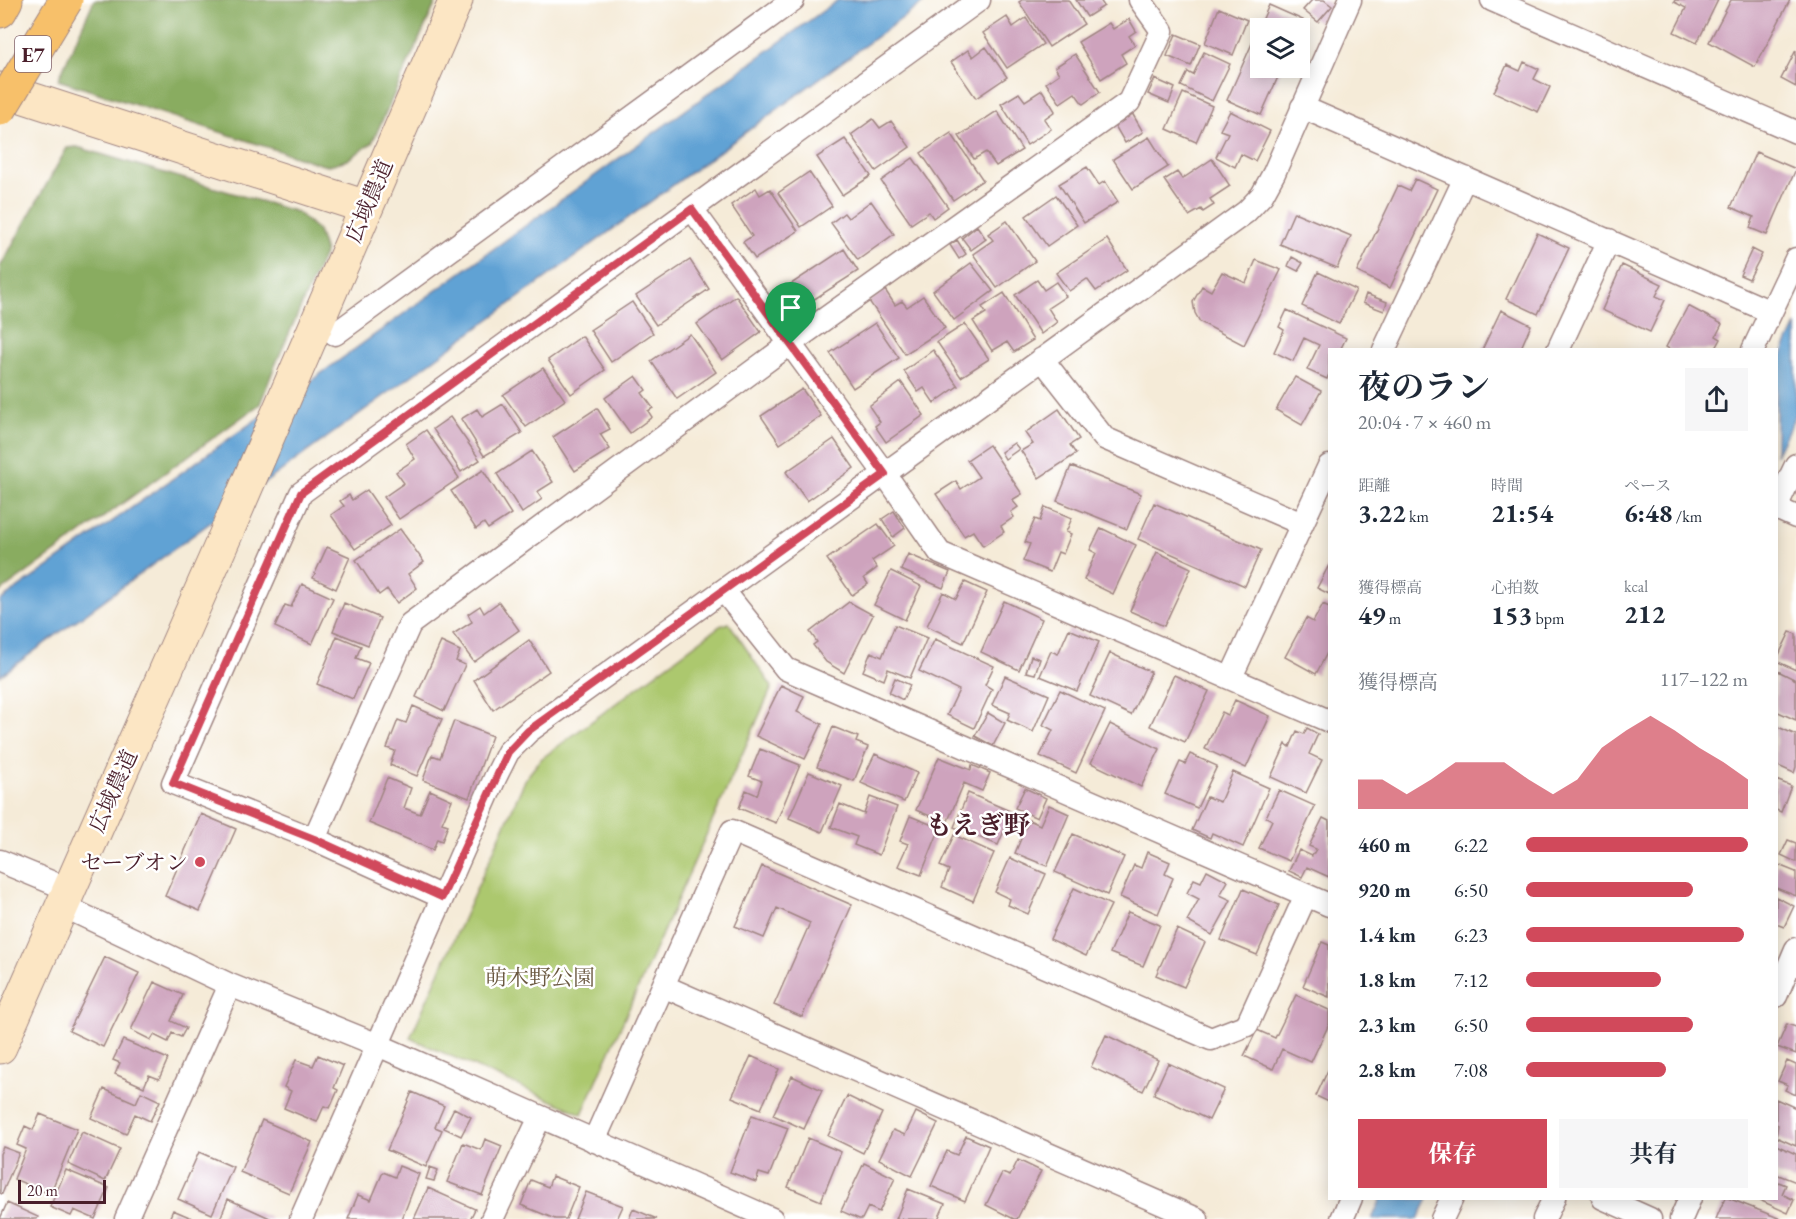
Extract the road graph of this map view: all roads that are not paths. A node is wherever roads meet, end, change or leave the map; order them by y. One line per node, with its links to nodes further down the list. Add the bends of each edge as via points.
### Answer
1 (6, 0): 9 (highway, E7)
2 (66, 0): 12 (highway, E7, bridge)
3 (456, 0): 15 (street, 広域農道)
4 (793, 0): 20 (street)
5 (979, 0): 16 (street)
6 (1140, 0): 21 (street, via 1162,31 1130,102)
7 (1350, 0): 11 (street)
8 (1492, 0): 13 (street)
9 (0, 11)
10 (0, 89): 15 (street)
11 (1302, 107): 14 (street); 25 (street, via 1274,173 1262,195 1246,212)
12 (0, 109)
13 (1796, 132)
14 (1465, 178): 17 (street); 22 (street)
15 (366, 207): 40 (street, 広域農道)
16 (692, 209): 21 (street); 36 (street, via 301,493 173,783)
17 (1609, 240): 19 (street); 23 (street)
18 (1796, 259): 19 (street)
19 (1771, 312): 24 (street)
20 (335, 334)
21 (791, 344): 28 (street); 36 (street, via 410,624)
22 (1385, 348)
23 (1559, 348)
24 (1754, 348)
25 (1042, 359): 28 (street); 32 (street, via 1104,438)
26 (1796, 465): 29 (street)
27 (1328, 468): 32 (street)
28 (885, 474): 33 (street); 34 (street, via 940,553)
29 (1778, 503)
30 (1778, 508): 31 (street)
31 (1796, 517)
32 (1302, 524): 34 (street)
33 (724, 591): 38 (street, via 786,669); 39 (street, via 528,731 508,752)
34 (1231, 677): 35 (street)
35 (1328, 721)
36 (314, 839): 39 (street)
37 (0, 861): 40 (street)
38 (1306, 895): 41 (street); 44 (street, via 1247,1025 1211,1039 732,831)
39 (442, 897): 46 (street)
40 (66, 898): 43 (street); 47 (street, 広域農道)
41 (1328, 905)
42 (1796, 949): 45 (street)
43 (230, 985): 46 (street); 55 (street)
44 (663, 986): 49 (street); 59 (street)
45 (1778, 991)
46 (378, 1045): 48 (street); 56 (street)
47 (0, 1047)
48 (540, 1117): 49 (street); 57 (street)
49 (594, 1141): 58 (street)
50 (1351, 1200): 60 (street)
51 (1451, 1200): 61 (street)
52 (1553, 1200): 62 (street)
53 (1607, 1200): 63 (street)
54 (1689, 1200): 64 (street)
55 (126, 1219)
56 (301, 1219)
57 (492, 1219)
58 (772, 1219)
59 (1197, 1219)
60 (1342, 1219)
61 (1442, 1219)
62 (1544, 1219)
63 (1650, 1219)
64 (1681, 1219)

